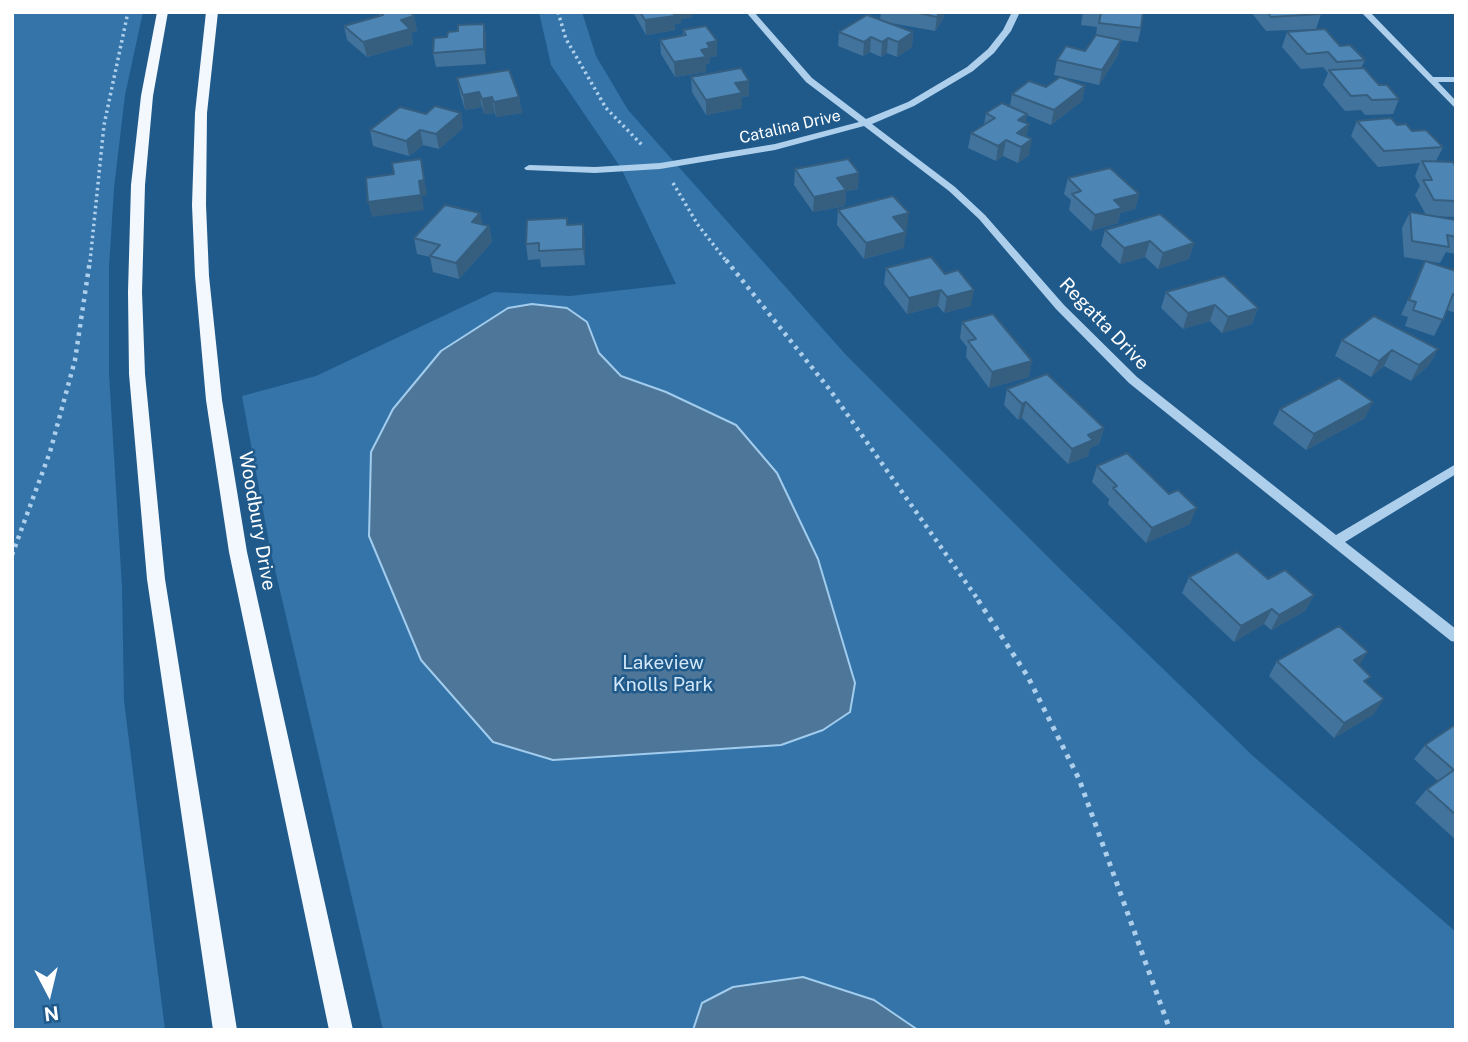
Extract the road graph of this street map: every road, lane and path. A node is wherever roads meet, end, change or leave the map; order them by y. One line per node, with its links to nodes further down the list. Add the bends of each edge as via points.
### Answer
1 (128, 12): 17 (path, via 104,125 77,351 50,452)
2 (163, 12): 19 (main road, via 147,96 138,185 137,373 156,579)
3 (212, 12): 20 (main road, Woodbury Drive, via 201,113 199,205 213,389 241,564)
4 (558, 12): 12 (path, via 566,39 606,108)
5 (750, 12): 11 (street, Regatta Drive, via 809,80)
6 (1016, 12): 11 (street, Catalina Drive, via 991,51 970,69 911,104)
7 (1365, 12): 9 (street)
8 (1456, 79): 9 (street)
9 (1432, 80): 10 (street)
10 (1456, 106)
11 (863, 124): 13 (street, Catalina Drive, via 775,147 660,166); 16 (street, Regatta Drive, via 952,189 982,217 1060,307 1133,380)
12 (652, 155)
13 (529, 168)
14 (669, 177): 21 (path, via 698,225 838,401 1028,677 1079,779)
15 (1456, 468): 16 (street)
16 (1335, 542): 18 (street, Regatta Drive)
17 (12, 555)
18 (1456, 636)
19 (225, 1030)
20 (341, 1030)
21 (1170, 1030)

